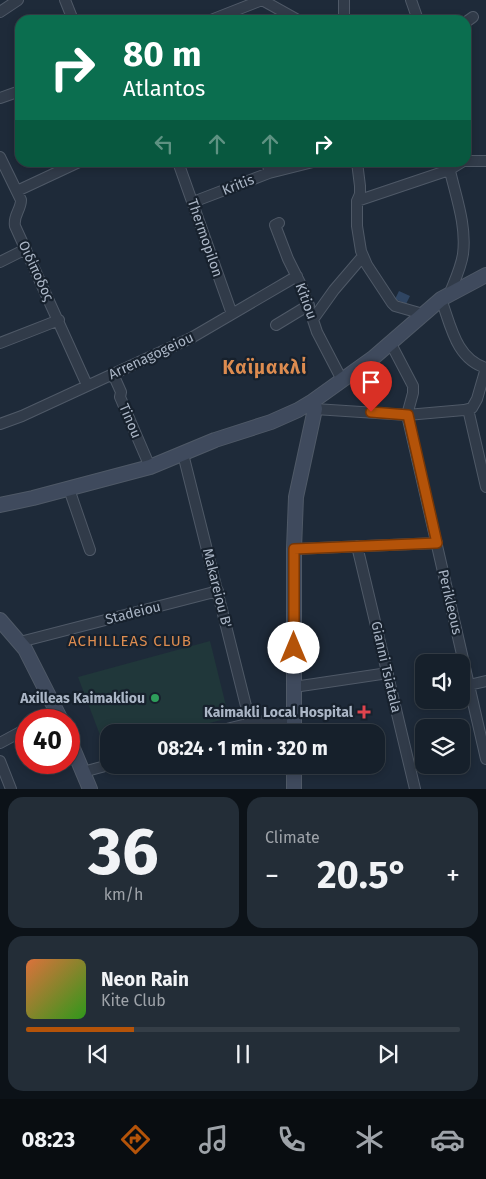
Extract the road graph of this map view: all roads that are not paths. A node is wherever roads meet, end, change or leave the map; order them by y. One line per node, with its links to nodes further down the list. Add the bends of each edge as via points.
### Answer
1 (18, 0): 6 (street)
2 (65, 0): 7 (street)
3 (262, 0): 8 (street); 9 (street)
4 (344, 0): 10 (street)
5 (411, 1): 11 (street)
6 (0, 12)
7 (71, 15)
8 (224, 15)
9 (289, 15)
10 (344, 15)
11 (416, 15)
12 (15, 93): 13 (street)
13 (0, 98)
14 (0, 157): 23 (street, Οιδίποδος)
15 (471, 161): 16 (street)
16 (486, 161)
17 (68, 167): 23 (street)
18 (180, 167): 25 (street, Thermopilon)
19 (358, 167): 24 (street, via 360,194)
20 (446, 167): 24 (street)
21 (449, 167): 32 (street, via 460,212 463,255)
22 (268, 168): 25 (street, Kritis)
23 (17, 191): 27 (street, Οιδίποδος, via 21,205 14,220)
24 (357, 201): 28 (street, via 357,226)
25 (193, 202): 34 (street, Thermopilon)
26 (279, 223): 31 (street, Kitiou, via 275,225)
27 (26, 249): 29 (street); 37 (street, Οιδίποδος)
28 (363, 256): 35 (street, via 395,306); 36 (street)
29 (0, 262)
30 (486, 275): 32 (street)
31 (297, 276): 33 (street, Kitiou); 34 (street, Arrenagogeiou)
32 (446, 297): 35 (street); 41 (street, via 457,342 473,363)
33 (309, 305): 36 (street, Kitiou); 38 (street)
34 (232, 314): 42 (street, Arrenagogeiou, via 191,338)
35 (423, 314): 39 (street)
36 (314, 318): 43 (street, Kitiou, via 317,332)
37 (59, 320): 40 (street); 44 (street, Οιδίποδος)
38 (276, 325)
39 (390, 342): 43 (street); 47 (street, via 413,386)
40 (0, 343)
41 (486, 368): 46 (street, via 475,405)
42 (113, 374): 44 (street, Arrenagogeiou); 50 (street, Tinou)
43 (342, 380): 45 (street)
44 (87, 385): 48 (street, Arrenagogeiou)
45 (314, 405): 47 (street); 49 (street); 56 (street, via 296,497)
46 (468, 409): 47 (street); 51 (street)
47 (408, 415): 54 (street, Perikleous)
48 (0, 424)
49 (183, 454): 50 (street); 58 (street, Makareiou B')
50 (150, 467): 52 (street)
51 (486, 487)
52 (69, 489): 53 (street); 57 (street)
53 (0, 505)
54 (437, 543): 55 (street); 61 (street, Perikleous)
55 (357, 546): 56 (street); 62 (street, Gianni Tsiatala)
56 (294, 549): 65 (street)
57 (90, 550)
58 (218, 591): 60 (street, Stadeiou); 68 (street, Makareiou B')
59 (0, 620): 60 (street)
60 (20, 642): 67 (street)
61 (462, 654)
62 (388, 673): 65 (street); 83 (street, Gianni Tsiatala)
63 (486, 681): 64 (street)
64 (470, 685)
65 (294, 687): 71 (street)
66 (470, 689): 74 (street, Perikleous)
67 (55, 709)
68 (250, 722): 69 (street); 70 (street, via 272,719)
69 (243, 724)
70 (286, 724)
71 (294, 724)
72 (15, 735): 73 (street)
73 (0, 743)
74 (486, 759)
75 (0, 761): 80 (street)
76 (80, 765): 78 (street)
77 (100, 767): 78 (street)
78 (83, 772): 81 (street)
79 (294, 774): 82 (street)
80 (11, 789)
81 (90, 789)
82 (294, 789)
83 (415, 789)

